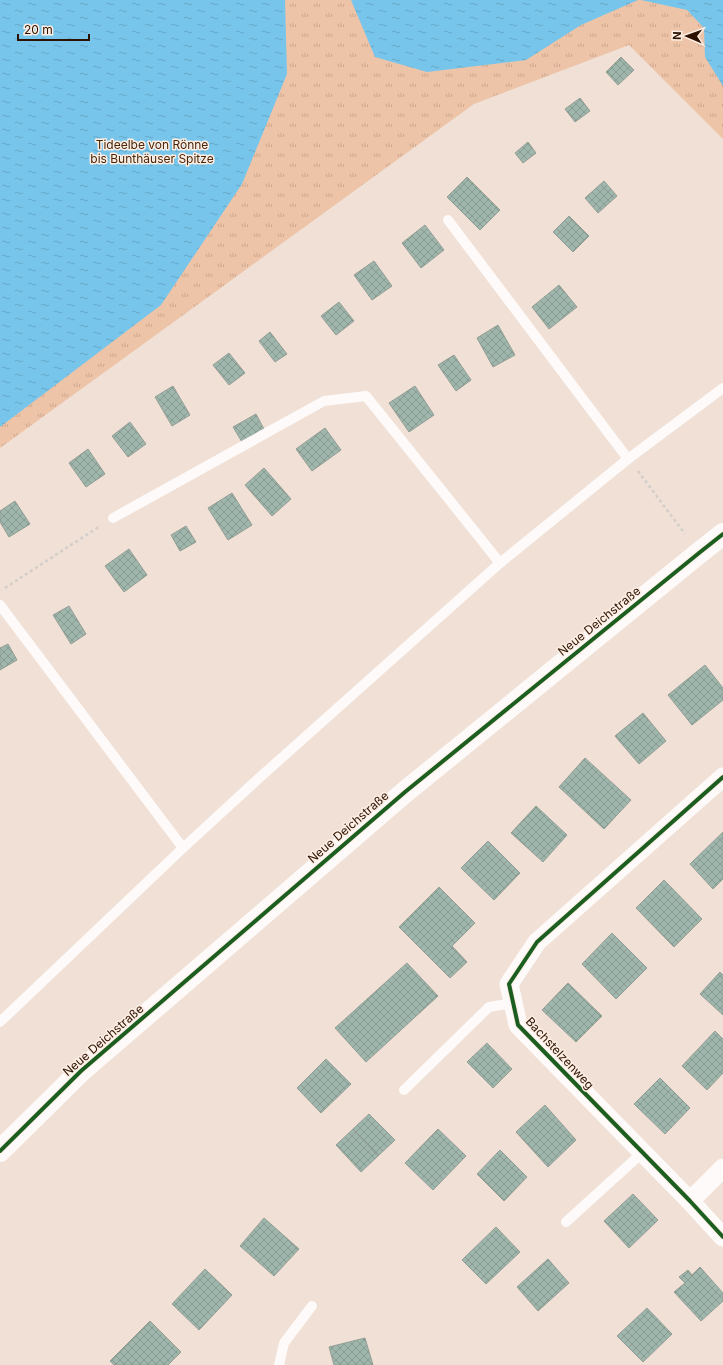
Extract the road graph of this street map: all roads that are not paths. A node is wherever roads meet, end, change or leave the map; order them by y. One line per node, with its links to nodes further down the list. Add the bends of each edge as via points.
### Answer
1 (448, 220): 3 (lane)
2 (723, 388): 3 (lane)
3 (628, 459): 6 (lane)
4 (113, 518): 6 (lane, via 324,401 366,396)
5 (722, 536): 13 (street, Neue Deichstraße, via 405,792 81,1071)
6 (500, 563): 9 (lane)
7 (0, 605): 9 (lane)
8 (723, 777): 10 (street, Bachstelzenweg, via 537,942 509,984)
9 (183, 848): 11 (lane)
10 (513, 1003): 12 (lane, via 489,1007); 14 (street, Bachstelzenweg, via 518,1026)
11 (0, 1022)
12 (404, 1090)
13 (0, 1151)
14 (642, 1153): 16 (street, Bachstelzenweg); 17 (lane)
15 (723, 1168): 16 (street)
16 (690, 1201): 18 (street, Bachstelzenweg)
17 (566, 1222)
18 (723, 1237)
19 (312, 1306): 20 (lane, via 284,1343)
20 (279, 1365)

